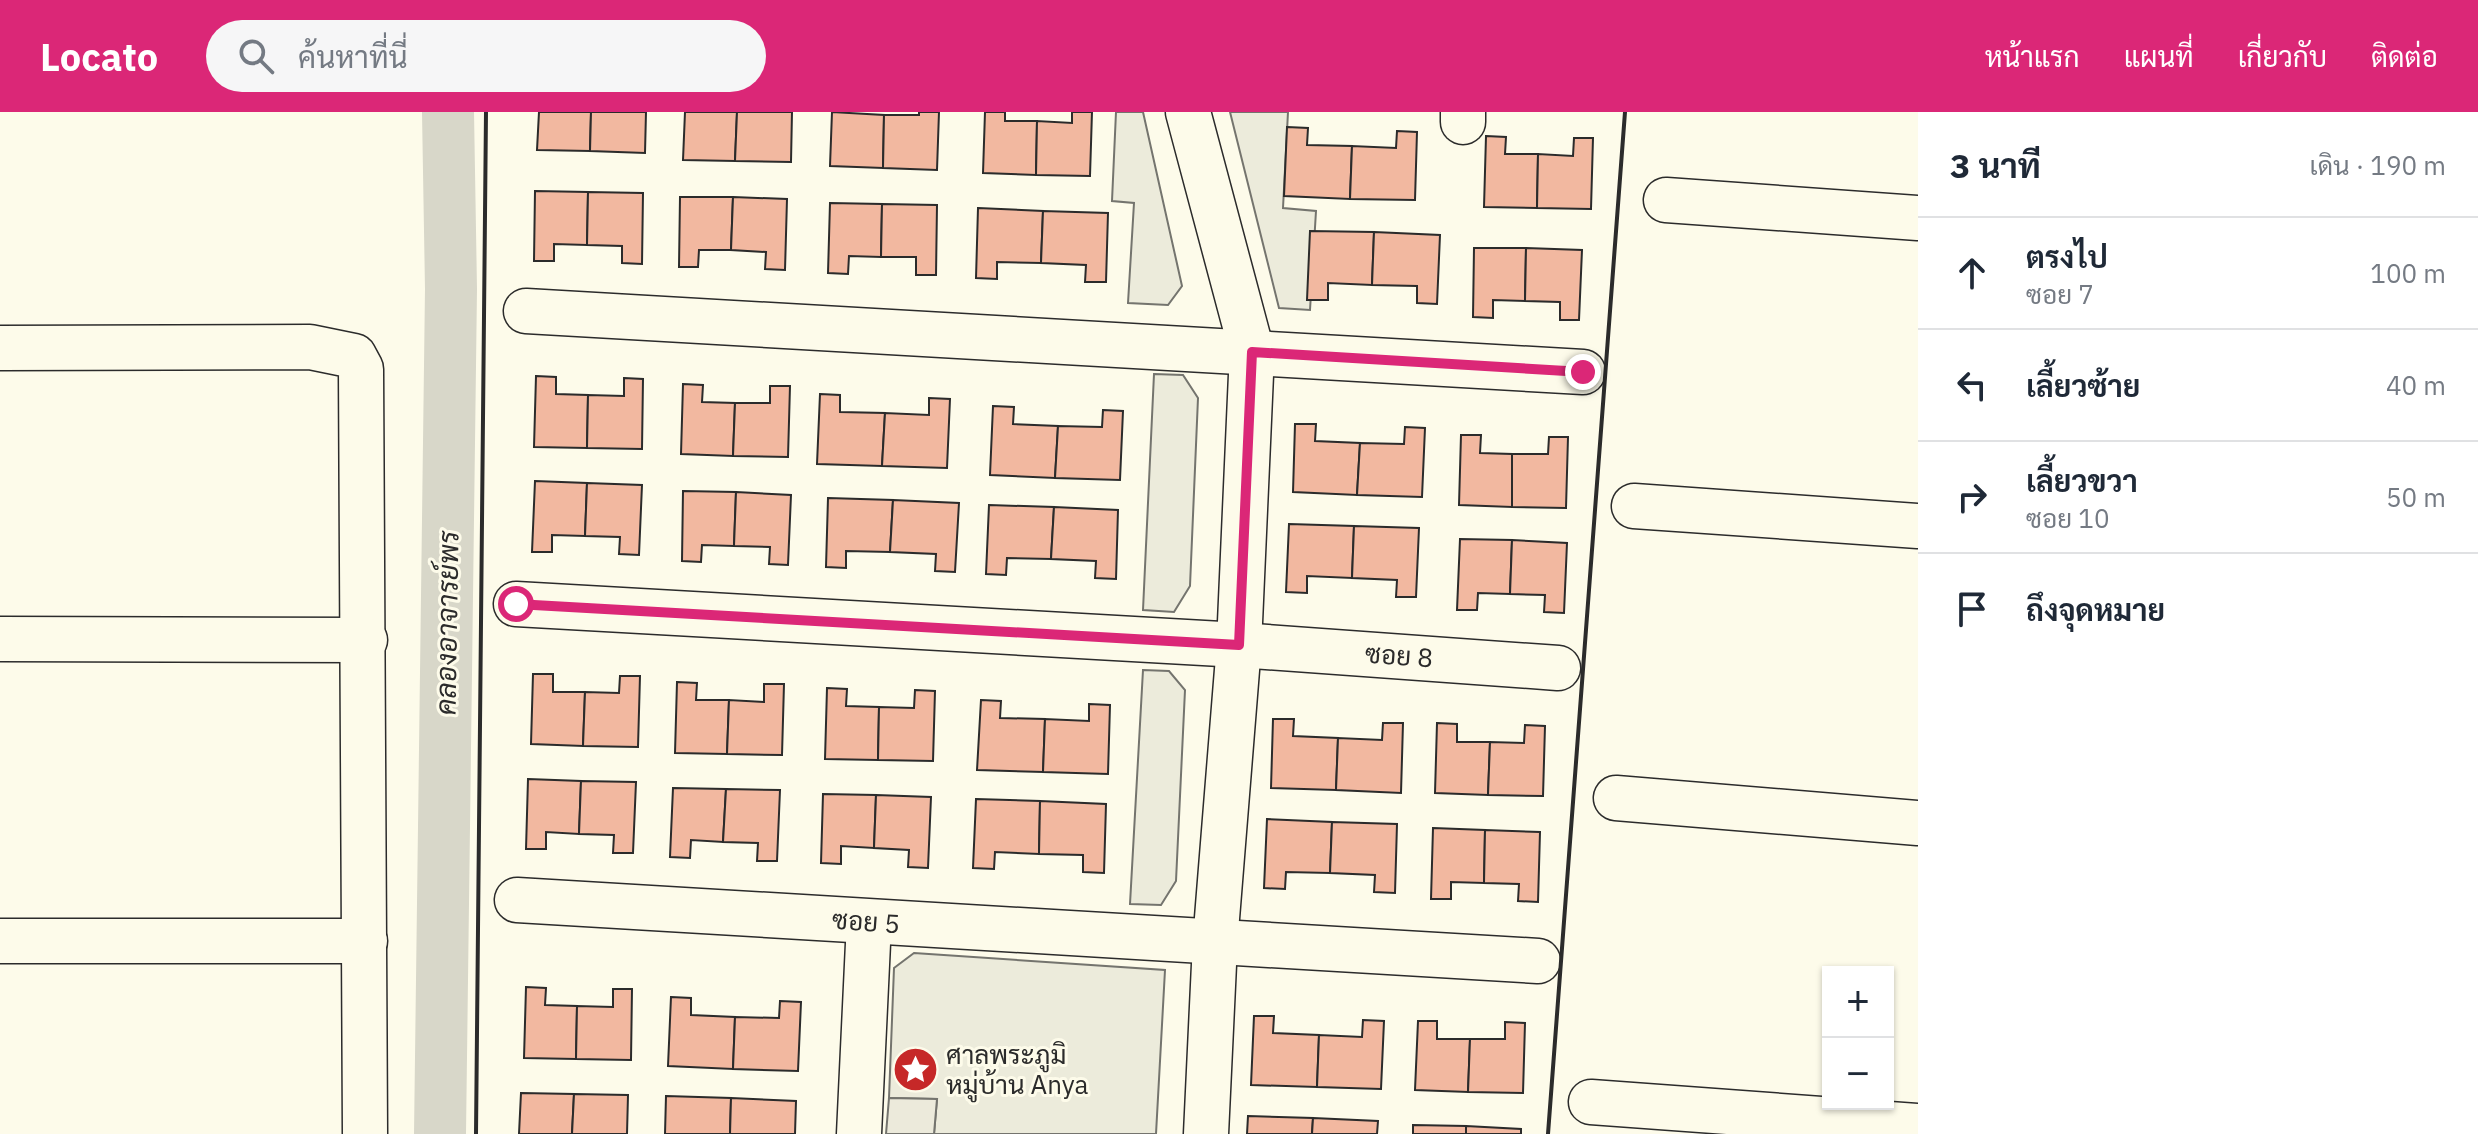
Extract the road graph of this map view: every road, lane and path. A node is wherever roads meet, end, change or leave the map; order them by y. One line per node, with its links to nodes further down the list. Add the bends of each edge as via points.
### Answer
1 (1188, 112): 6 (street)
2 (1666, 200): 3 (street)
3 (1918, 218)
4 (526, 311): 6 (street)
5 (0, 348): 12 (street, via 310,347 354,356 363,383)
6 (1252, 352): 7 (street); 13 (street)
7 (1583, 372)
8 (1634, 506): 9 (street)
9 (1918, 526)
10 (516, 604): 13 (street, ซอย 8)
11 (0, 639): 12 (street)
12 (365, 640): 20 (street)
13 (1239, 645): 14 (street, ซอย 8); 21 (street)
14 (1558, 668)
15 (1616, 798): 16 (street)
16 (1918, 823)
17 (517, 900): 18 (street, ซอย 5)
18 (869, 922): 21 (street, ซอย 5); 26 (street)
19 (0, 941): 20 (street)
20 (365, 941): 25 (street)
21 (1215, 943): 22 (street, ซอย 5); 27 (street)
22 (1538, 961)
23 (1591, 1102): 24 (street)
24 (1918, 1126)
25 (365, 1134)
26 (859, 1134)
27 (1206, 1134)

